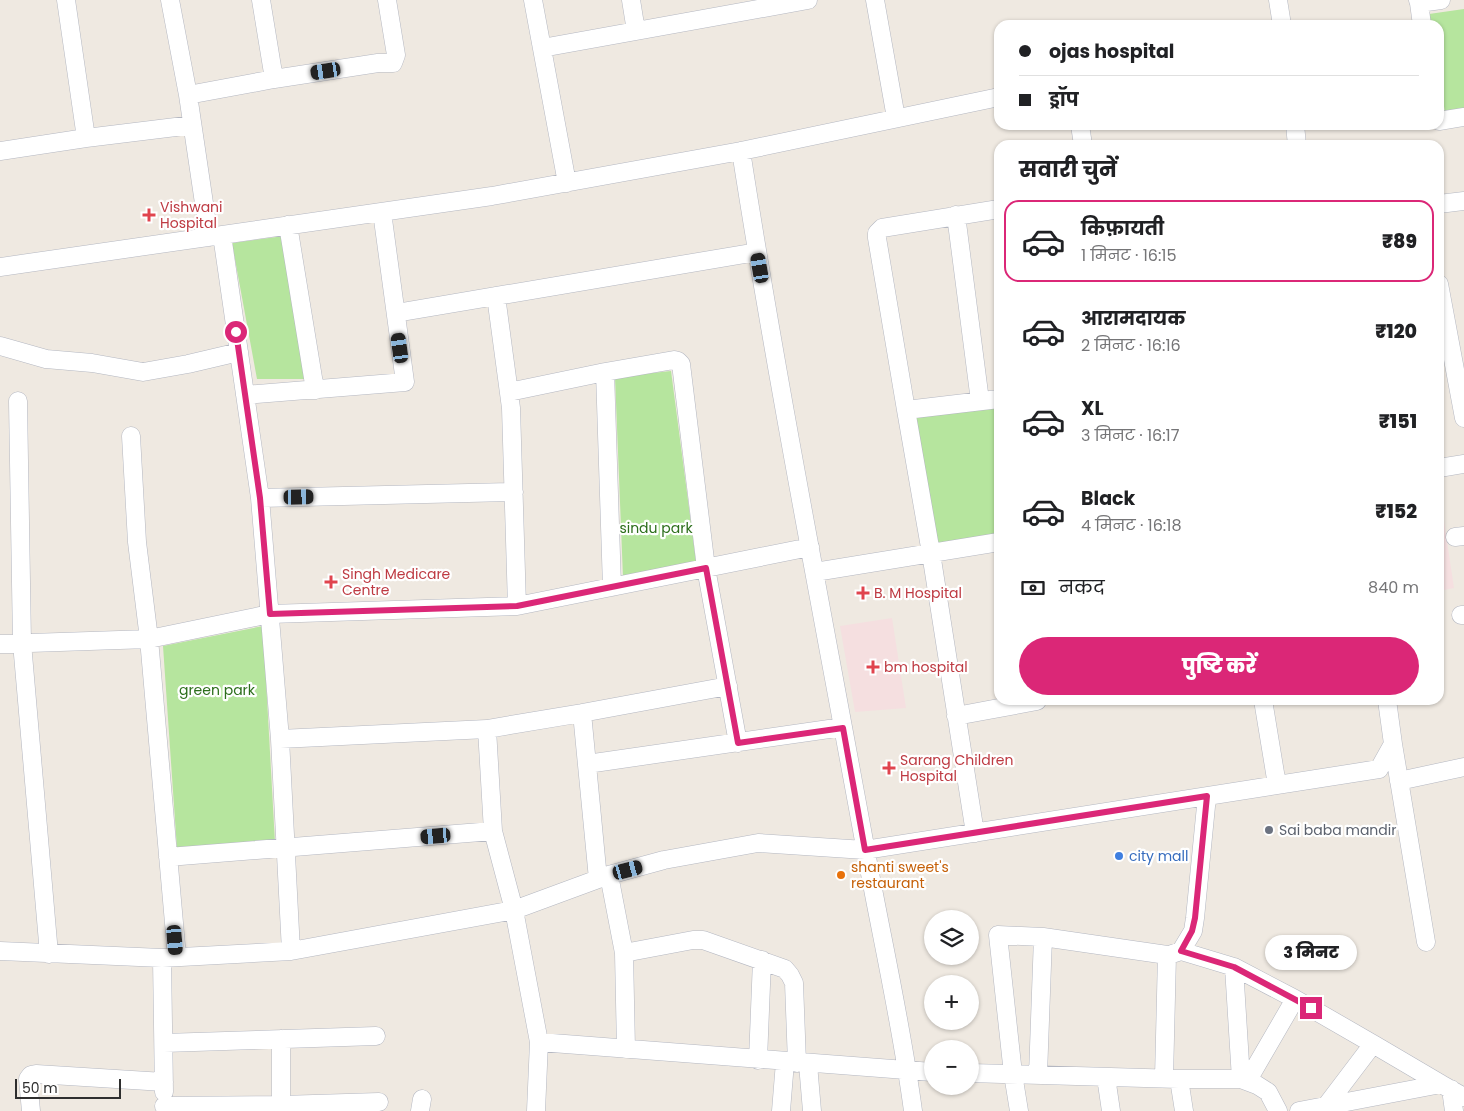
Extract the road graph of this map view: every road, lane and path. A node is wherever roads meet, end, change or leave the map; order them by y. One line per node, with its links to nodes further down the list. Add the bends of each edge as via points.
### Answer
1 (66, 0): 23 (street)
2 (170, 0): 17 (street)
3 (261, 0): 16 (street)
4 (387, 0): 16 (street, via 396,55 393,63)
5 (533, 0): 15 (street)
6 (632, 0): 14 (street)
7 (875, 0): 20 (street)
8 (1278, 0): 12 (street)
9 (1441, 0): 11 (street)
10 (798, 1): 14 (street)
11 (1419, 2): 13 (street)
12 (1281, 20)
13 (1421, 20)
14 (636, 31): 15 (street)
15 (542, 48): 26 (street)
16 (274, 79): 17 (street)
17 (188, 95): 22 (street)
18 (994, 98): 20 (street)
19 (1464, 117): 21 (street)
20 (896, 118): 25 (street)
21 (1444, 120)
22 (192, 125): 23 (street); 33 (street)
23 (86, 138): 24 (street)
24 (0, 151)
25 (741, 151): 26 (street); 34 (street)
26 (567, 183): 30 (street)
27 (1464, 201): 28 (street)
28 (1444, 203)
29 (994, 210): 31 (street)
30 (382, 212): 32 (street); 38 (street)
31 (956, 215): 48 (street); 49 (street, via 882,228 877,233)
32 (288, 225): 33 (street); 43 (street)
33 (216, 236): 35 (street); 40 (street)
34 (757, 252): 36 (street); 57 (street)
35 (0, 267)
36 (496, 296): 38 (street); 44 (street)
37 (1444, 307): 42 (street)
38 (396, 313): 43 (street, via 405,382)
39 (0, 346): 40 (street, via 53,360 151,372)
40 (239, 352): 45 (street)
41 (605, 372): 44 (street); 59 (street, via 674,360 681,364); 61 (street)
42 (1461, 385): 50 (street)
43 (315, 390): 45 (street)
44 (509, 392): 54 (street)
45 (245, 395): 55 (street)
46 (994, 400): 48 (street)
47 (18, 401): 65 (street)
48 (980, 401): 49 (street)
49 (906, 410): 58 (street)
50 (1464, 418)
51 (131, 436): 64 (street, via 137,542)
52 (1464, 464): 53 (street)
53 (1444, 467)
54 (514, 492): 55 (street); 62 (street)
55 (260, 498): 63 (street)
56 (994, 543): 58 (street)
57 (810, 547): 59 (street); 60 (street)
58 (931, 553): 60 (street); 72 (street)
59 (706, 568): 61 (street); 67 (street)
60 (815, 572): 73 (street)
61 (612, 587): 62 (street)
62 (517, 606): 63 (street)
63 (270, 614): 64 (street); 75 (street)
64 (150, 639): 65 (street); 87 (street)
65 (22, 643): 66 (street); 96 (street)
66 (0, 644)
67 (728, 686): 71 (street); 76 (street)
68 (1013, 705): 72 (street)
69 (1264, 705): 81 (street)
70 (1387, 705): 77 (street)
71 (582, 713): 74 (street); 78 (street)
72 (956, 716): 84 (street)
73 (843, 728): 76 (street); 86 (street)
74 (488, 729): 75 (street); 83 (street)
75 (280, 738): 85 (street)
76 (738, 743): 78 (street)
77 (1393, 744): 80 (street); 81 (street, via 1379,769)
78 (587, 764): 88 (street)
79 (1464, 767): 80 (street)
80 (1399, 781): 91 (street)
81 (1277, 785): 82 (street)
82 (1207, 796): 84 (street); 95 (street, via 1195,918 1192,931)
83 (493, 831): 85 (street); 89 (street)
84 (975, 833): 86 (street)
85 (286, 848): 87 (street); 93 (street)
86 (865, 850): 88 (street, via 758,843 664,860); 109 (street)
87 (168, 857): 97 (street)
88 (604, 877): 89 (street); 94 (street)
89 (514, 910): 93 (street); 103 (street)
90 (1043, 937): 95 (street); 112 (street, via 998,936); 113 (street)
91 (1426, 942)
92 (0, 951): 96 (street)
93 (292, 951): 97 (street)
94 (624, 953): 98 (street, via 704,940); 106 (street)
95 (1174, 953): 99 (street); 115 (street)
96 (49, 954): 97 (street)
97 (170, 958): 104 (street)
98 (762, 960): 107 (street); 108 (street, via 785,969 794,983)
99 (1234, 967): 100 (street); 116 (street)
100 (1296, 999): 105 (street); 116 (street)
101 (376, 1036): 102 (street)
102 (280, 1039): 104 (street); 123 (street)
103 (538, 1042): 106 (street); 125 (street)
104 (164, 1043): 117 (street)
105 (1373, 1044): 118 (street); 121 (street)
106 (626, 1049): 107 (street)
107 (758, 1060): 108 (street)
108 (797, 1063): 109 (street); 126 (street); 127 (street)
109 (908, 1072): 110 (street); 128 (street)
110 (924, 1072)
111 (979, 1073): 112 (street)
112 (1013, 1074): 113 (street); 129 (street)
113 (1038, 1075): 114 (street)
114 (1106, 1077): 115 (street); 130 (street)
115 (1171, 1079): 116 (street); 131 (street)
116 (1244, 1080): 132 (street, via 1268,1092)
117 (164, 1082): 122 (street); 124 (street, via 36,1074 28,1079)
118 (1452, 1090): 120 (street); 134 (street)
119 (379, 1102): 123 (street)
120 (1368, 1104): 121 (street)
121 (1326, 1106): 133 (street)
122 (164, 1108): 123 (street)
123 (281, 1108)
124 (31, 1111)
125 (536, 1111)
126 (781, 1111)
127 (812, 1111)
128 (913, 1111)
129 (1019, 1111)
130 (1111, 1111)
131 (1184, 1111)
132 (1278, 1111)
133 (1299, 1111)
134 (1454, 1111)

